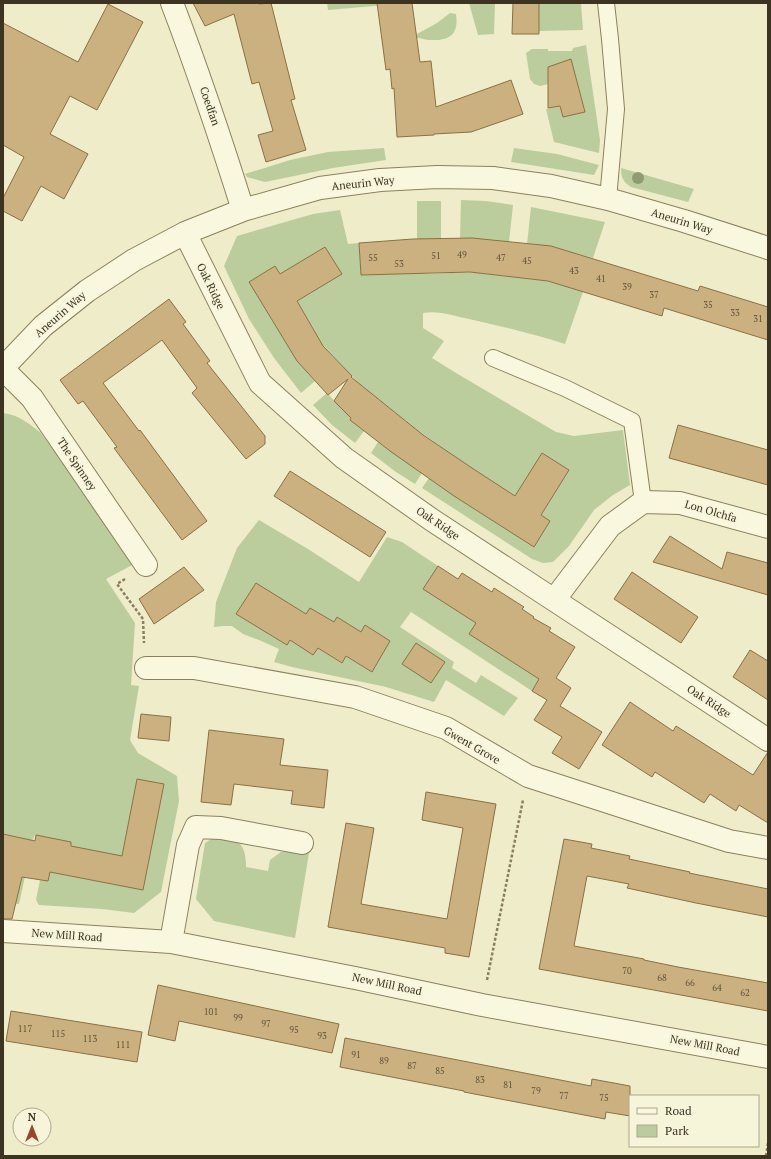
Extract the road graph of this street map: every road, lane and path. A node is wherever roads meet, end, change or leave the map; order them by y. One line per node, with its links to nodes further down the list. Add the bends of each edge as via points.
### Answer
1 (172, 3): 4 (street, Coedfan, via 201,81)
2 (606, 3): 3 (lane, via 616,109)
3 (608, 199): 4 (street, Aneurin Way, via 551,186 501,179 437,177 380,180 320,188); 6 (street, Aneurin Way)
4 (243, 210): 5 (street, Aneurin Way)
5 (185, 233): 8 (street, Aneurin Way, via 134,260 87,291 43,326); 12 (street, Oak Ridge, via 260,383 344,458 432,520)
6 (768, 248)
7 (494, 358): 9 (lane, via 565,388 632,421)
8 (3, 369): 11 (street, The Spinney, via 32,398)
9 (643, 502): 10 (street, Lon Olchfa, via 680,503); 12 (street, via 610,526)
10 (768, 527)
11 (146, 565): 13 (path, via 117,584 143,619)
12 (554, 600): 14 (street, Oak Ridge)
13 (146, 668): 15 (street, Gwent Grove, via 194,668 355,697 446,728)
14 (768, 740)
15 (528, 776): 17 (street, Gwent Grove, via 729,841); 20 (path)
16 (302, 843): 19 (street, via 221,828 196,827 188,845)
17 (768, 848)
18 (3, 932): 19 (street, New Mill Road)
19 (171, 942): 20 (street, New Mill Road)
20 (482, 1004): 21 (street, New Mill Road)
21 (768, 1057)
22 (768, 1143): 23 (path)
23 (766, 1156)

